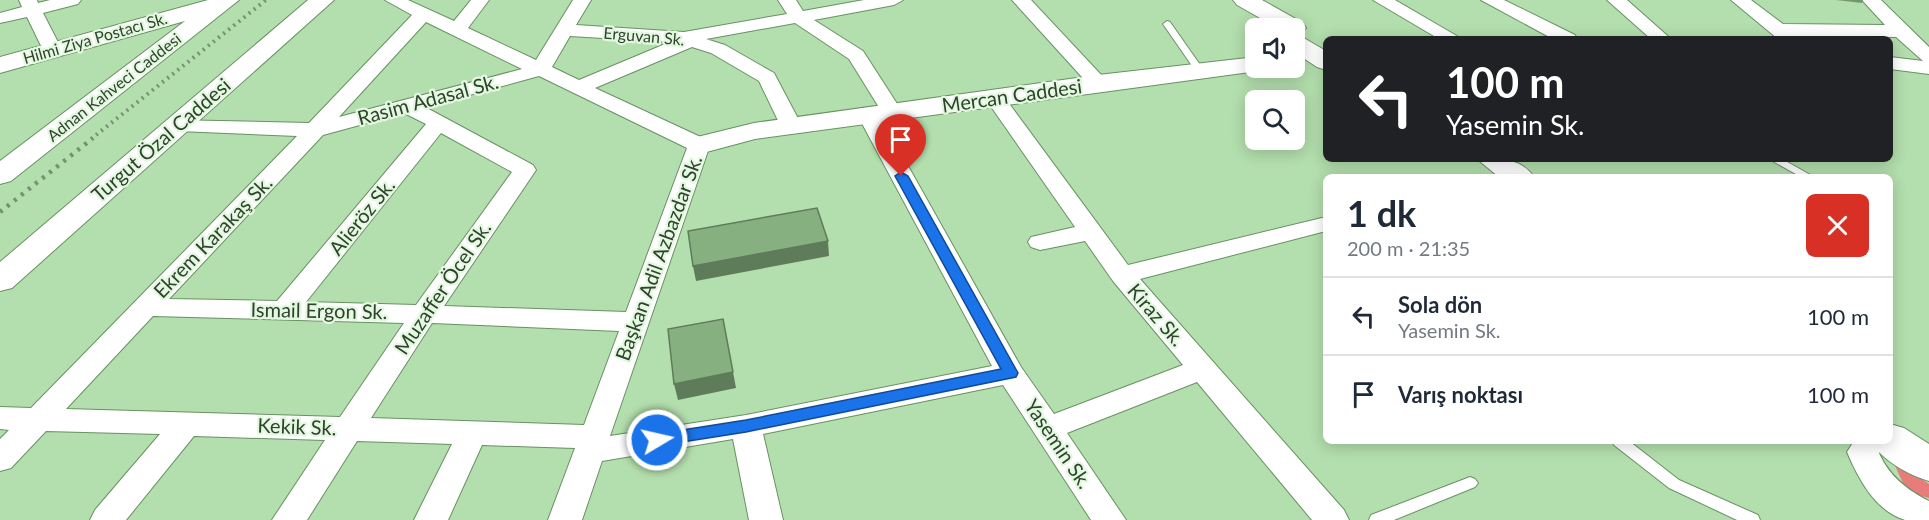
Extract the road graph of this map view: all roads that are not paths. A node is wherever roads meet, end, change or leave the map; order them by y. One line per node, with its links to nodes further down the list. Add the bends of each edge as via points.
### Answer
1 (72, 0): 17 (street)
2 (322, 0): 49 (street, Turgut Özal Caddesi)
3 (394, 0): 18 (street, Başkan Adil Azbazdar Sk.)
4 (480, 0): 24 (street)
5 (582, 0): 25 (street)
6 (787, 0): 19 (street)
7 (894, 0): 19 (street)
8 (1021, 0): 43 (street)
9 (1230, 0): 21 (street)
10 (1245, 0): 22 (street)
11 (1382, 0): 28 (street)
12 (1490, 0): 29 (street)
13 (1616, 0): 30 (street)
14 (1740, 0): 27 (street)
15 (1871, 0): 26 (street)
16 (225, 1): 34 (street, Hilmi Ziya Postacı Sk.); 59 (street, Adnan Kahveci Caddesi)
17 (30, 5): 20 (street); 34 (street)
18 (423, 14): 24 (street, Başkan Adil Azbazdar Sk.); 51 (street, Ekrem Karakaş Sk.)
19 (798, 17): 31 (street); 47 (street, Yasemin Sk., via 856,55)
20 (0, 18)
21 (1260, 18)
22 (1275, 18)
23 (1167, 24): 42 (lane)
24 (457, 30): 41 (street, Başkan Adil Azbazdar Sk.)
25 (564, 30): 31 (street, Erguvan Sk.); 41 (street)
26 (1901, 31): 27 (street); 36 (street)
27 (1785, 34)
28 (1446, 36)
29 (1562, 36)
30 (1658, 36)
31 (687, 39): 44 (street); 50 (street, Erguvan Sk., via 718,49 767,77)
32 (1305, 42): 35 (street)
33 (1305, 48): 35 (street)
34 (52, 50): 38 (street, Hilmi Ziya Postacı Sk.)
35 (1318, 57)
36 (1929, 57)
37 (1893, 63): 40 (street)
38 (5, 65)
39 (1245, 66): 42 (street, Mercan Caddesi)
40 (1929, 68)
41 (540, 70): 44 (street, Başkan Adil Azbazdar Sk.); 46 (street, Rasim Adasal Sk.)
42 (1200, 71): 43 (street, Mercan Caddesi)
43 (1098, 83): 45 (street, Mercan Caddesi)
44 (578, 88): 52 (street, Başkan Adil Azbazdar Sk.)
45 (995, 98): 47 (street, Mercan Caddesi); 61 (street, Kiraz Sk.)
46 (408, 106): 48 (street, Muzaffer Öcel Sk.); 51 (street, Rasim Adasal Sk.)
47 (880, 115): 50 (street, Mercan Caddesi); 70 (street, Yasemin Sk.)
48 (438, 123): 66 (street, Alieröz Sk.); 67 (street, Muzaffer Öcel Sk., via 525,170)
49 (178, 125): 51 (street, Rasim Adasal Sk.); 64 (street, Turgut Özal Caddesi)
50 (792, 128): 52 (street, Mercan Caddesi, via 754,131)
51 (315, 130): 65 (street, Ekrem Karakaş Sk.)
52 (699, 145): 68 (street, Başkan Adil Azbazdar Sk.)
53 (1469, 162): 56 (street)
54 (1496, 162): 57 (street)
55 (1780, 162): 58 (lane)
56 (1487, 174)
57 (1514, 174)
58 (1803, 174)
59 (0, 175)
60 (1323, 226): 63 (street)
61 (1091, 232): 62 (street); 63 (street, Kiraz Sk.)
62 (1040, 242)
63 (1122, 275): 69 (street, Kiraz Sk.)
64 (0, 280)
65 (145, 308): 66 (street, Ismail Ergon Sk.); 72 (street, Ekrem Karakaş Sk.)
66 (285, 310): 67 (street, Ismail Ergon Sk.)
67 (424, 314): 68 (street, Ismail Ergon Sk.); 75 (street, Muzaffer Öcel Sk.)
68 (636, 322): 79 (street, Başkan Adil Azbazdar Sk.)
69 (1203, 369): 76 (street); 92 (street, Kiraz Sk.)
70 (1010, 373): 74 (street, Kekik Sk.); 76 (street, Yasemin Sk.)
71 (0, 418): 72 (street, Kekik Sk.)
72 (38, 420): 73 (street, Kekik Sk.); 82 (street, Ekrem Karakaş Sk.)
73 (186, 424): 75 (street, Kekik Sk.); 86 (street)
74 (746, 426): 79 (street, Kekik Sk.); 90 (street)
75 (349, 429): 77 (street, Kekik Sk.); 87 (street, Muzaffer Öcel Sk.)
76 (1047, 429): 91 (street, Yasemin Sk.)
77 (472, 432): 79 (street, Kekik Sk.); 88 (street)
78 (1895, 434): 83 (street)
79 (592, 444): 89 (street, Başkan Adil Azbazdar Sk.)
80 (1623, 444): 94 (lane, via 1674,484)
81 (1877, 444): 85 (street, via 1863,452 1880,486 1897,501)
82 (0, 459)
83 (1929, 465)
84 (1470, 483): 93 (lane)
85 (1925, 516)
86 (107, 520)
87 (290, 520)
88 (431, 520)
89 (565, 520)
90 (766, 520)
91 (1109, 520)
92 (1332, 520)
93 (1377, 520)
94 (1752, 520)

